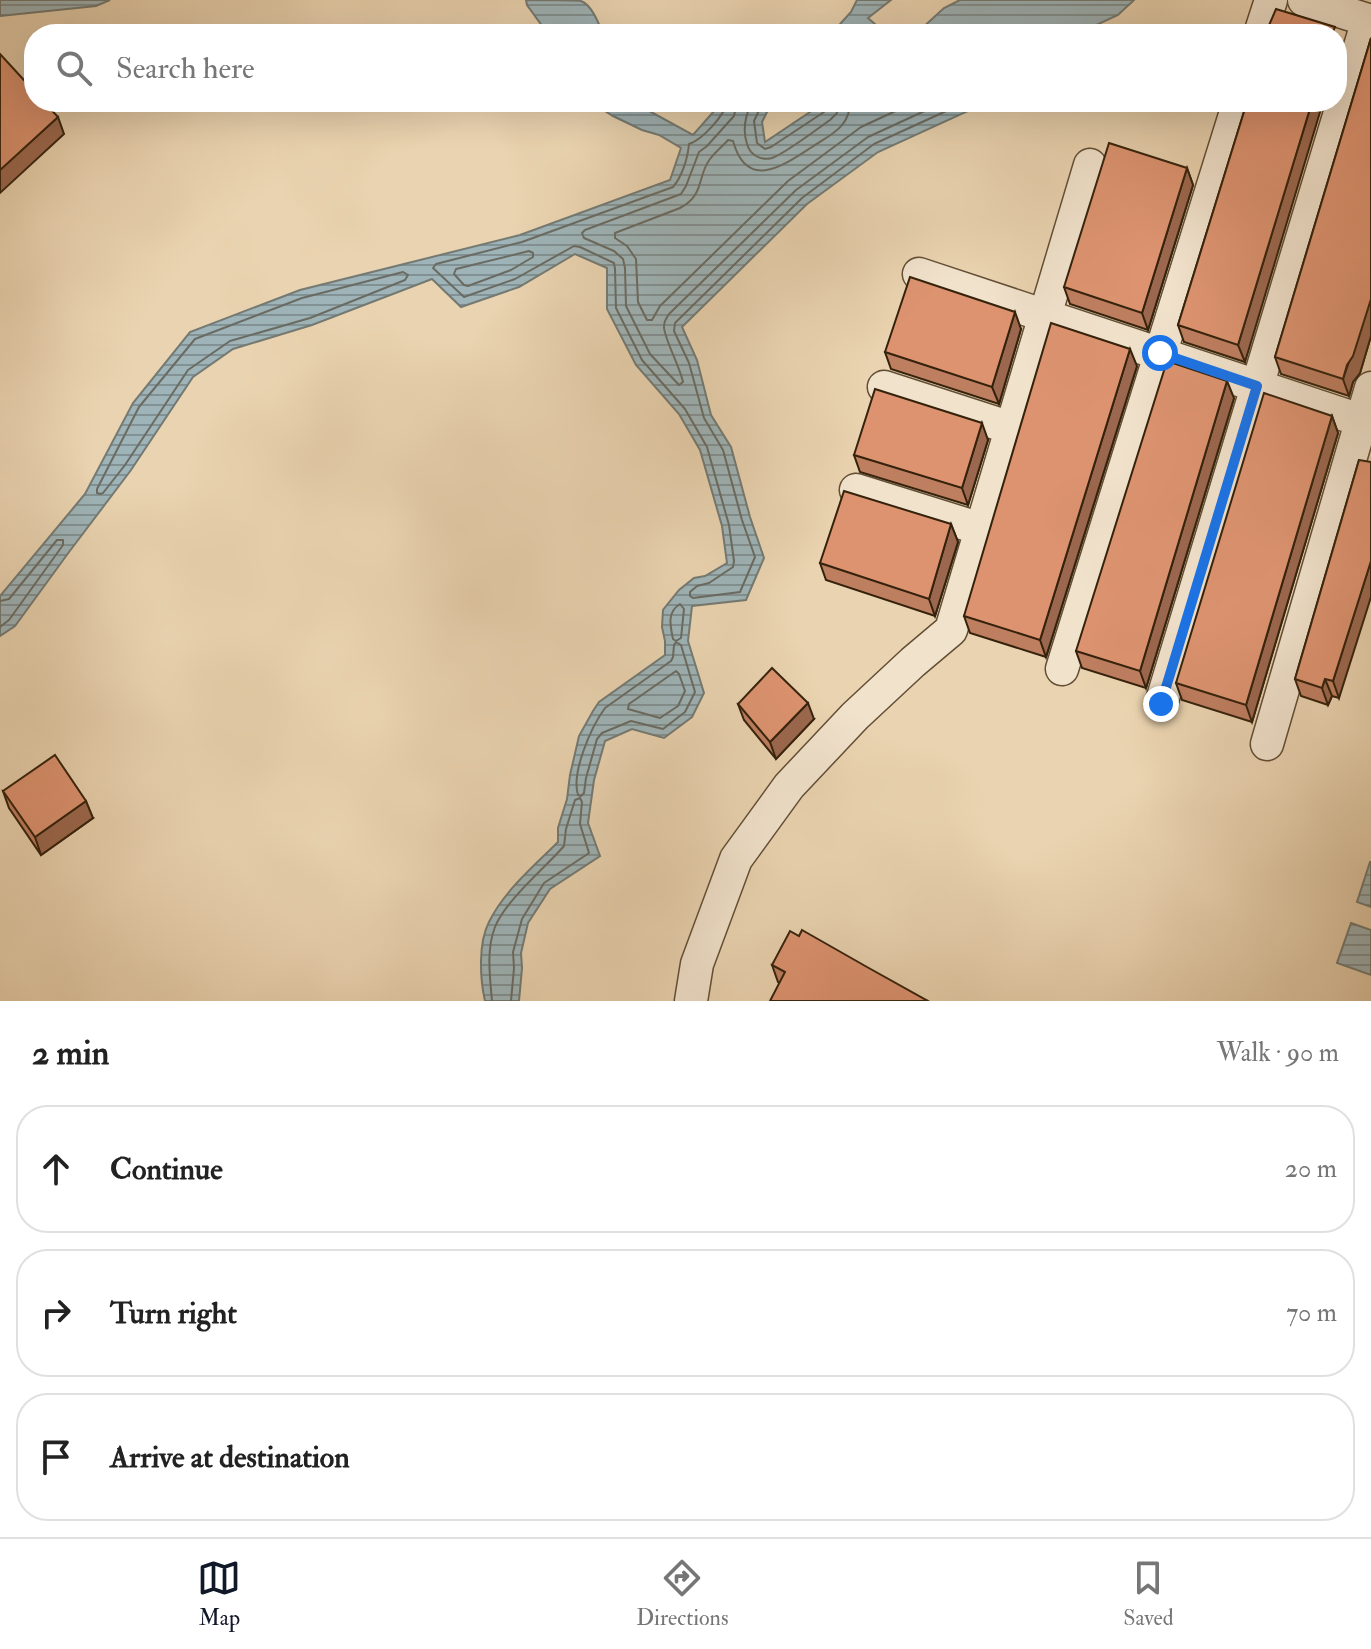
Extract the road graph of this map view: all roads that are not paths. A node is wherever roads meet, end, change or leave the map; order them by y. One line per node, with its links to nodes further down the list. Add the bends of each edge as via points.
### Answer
1 (1271, 0): 4 (street)
2 (1304, 0): 3 (street)
3 (1370, 20): 5 (street)
4 (1263, 24)
5 (1347, 94)
6 (1236, 112): 11 (street)
7 (1342, 112): 12 (street)
8 (1090, 165): 10 (street)
9 (919, 274): 10 (street)
10 (1045, 315): 11 (street); 15 (street)
11 (1160, 353): 12 (street); 19 (street)
12 (1257, 386): 16 (street); 20 (street)
13 (884, 387): 15 (street)
14 (1371, 388): 16 (street)
15 (1011, 428): 18 (street)
16 (1362, 435): 21 (street)
17 (856, 490): 18 (street)
18 (981, 529): 22 (street, via 951,630 826,746 789,786 736,859 697,964)
19 (1062, 669)
20 (1161, 704)
21 (1267, 744)
22 (691, 1001)

